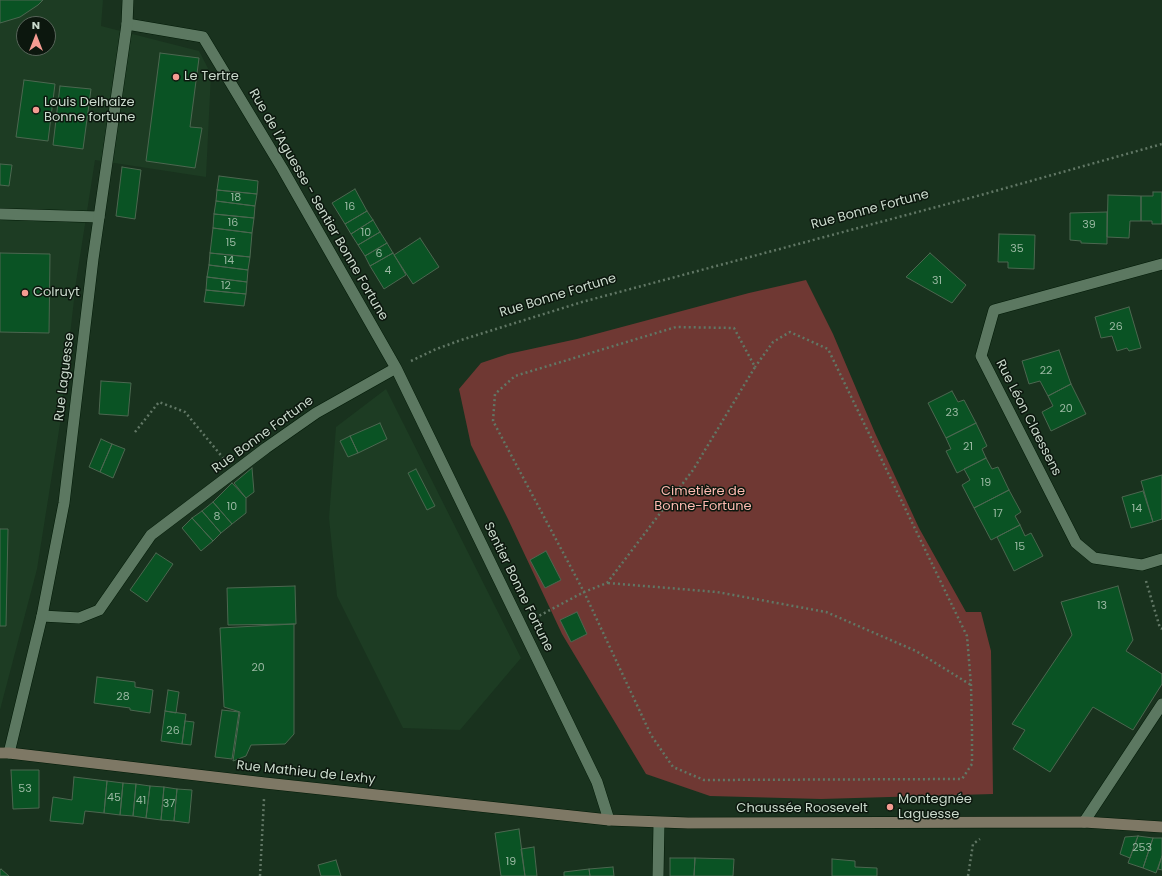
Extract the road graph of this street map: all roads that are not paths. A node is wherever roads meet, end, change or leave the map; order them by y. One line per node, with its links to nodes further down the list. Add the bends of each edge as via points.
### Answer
1 (128, 0): 2 (street, Rue Laguesse)
2 (127, 24): 4 (street, Rue Laguesse); 6 (street, Rue de l'Aguesse - Sentier Bonne Fortune, via 203,37 282,168)
3 (0, 214): 4 (street)
4 (99, 217): 8 (street, Rue Laguesse, via 64,503)
5 (1162, 264): 7 (street, Rue Léon Claessens, via 994,310 980,356 1076,543 1094,558 1142,565)
6 (396, 368): 8 (street, Rue Bonne Fortune, via 316,413 151,535 99,610 79,618); 11 (street, Sentier Bonne Fortune, via 597,782)
7 (1162, 559)
8 (42, 616): 10 (street, Rue Laguesse)
9 (1162, 704): 12 (street)
10 (4, 753): 11 (main road, Rue Mathieu de Lexhy)
11 (609, 820): 13 (main road, Chaussée Roosevelt)
12 (1084, 822): 13 (main road, Chaussée Roosevelt); 14 (main road, Chaussée Roosevelt)
13 (659, 823): 15 (street)
14 (1162, 827)
15 (658, 876)

